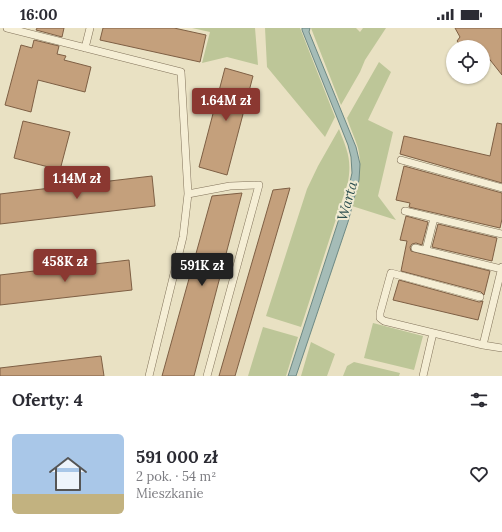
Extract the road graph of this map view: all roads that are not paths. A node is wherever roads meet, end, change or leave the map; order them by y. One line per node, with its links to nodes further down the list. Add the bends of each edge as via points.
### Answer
1 (7, 28): 3 (lane)
2 (90, 28): 3 (lane)
3 (85, 48): 6 (lane, via 181,72)
4 (401, 160): 5 (lane)
5 (502, 188)
6 (188, 194): 17 (lane, via 184,237); 18 (lane, via 230,186 259,185)
7 (405, 211): 8 (lane)
8 (434, 218): 9 (lane); 11 (lane)
9 (502, 234)
10 (415, 248): 11 (lane)
11 (426, 250): 12 (lane)
12 (502, 268): 15 (lane)
13 (480, 297): 14 (lane, via 391,273 380,318)
14 (432, 333): 15 (lane); 19 (lane)
15 (483, 345): 16 (lane)
16 (502, 348)
17 (149, 376)
18 (207, 376)
19 (423, 376)

